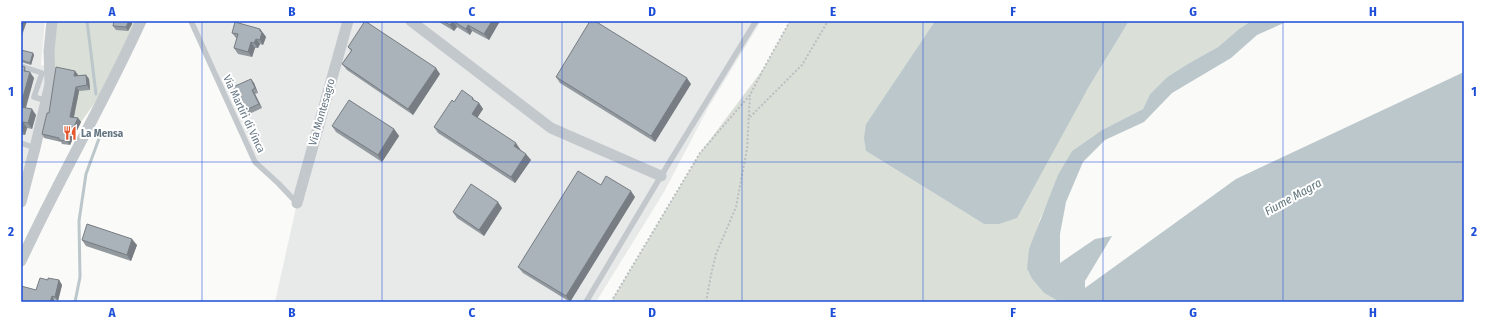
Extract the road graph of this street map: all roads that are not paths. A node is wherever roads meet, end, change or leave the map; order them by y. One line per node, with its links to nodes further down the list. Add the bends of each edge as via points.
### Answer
1 (52, 21): 8 (street)
2 (141, 21): 14 (street)
3 (191, 21): 13 (lane, Via Martiri di Vinca, via 255,162)
4 (348, 21): 13 (street, Via Montesagro)
5 (411, 21): 11 (street, via 551,128)
6 (756, 21): 11 (lane)
7 (21, 66): 8 (lane, via 42,73 34,97)
8 (47, 101): 10 (street)
9 (21, 143): 10 (lane)
10 (35, 148): 12 (street)
11 (661, 176): 15 (lane)
12 (21, 202)
13 (297, 203)
14 (21, 261)
15 (586, 302)

